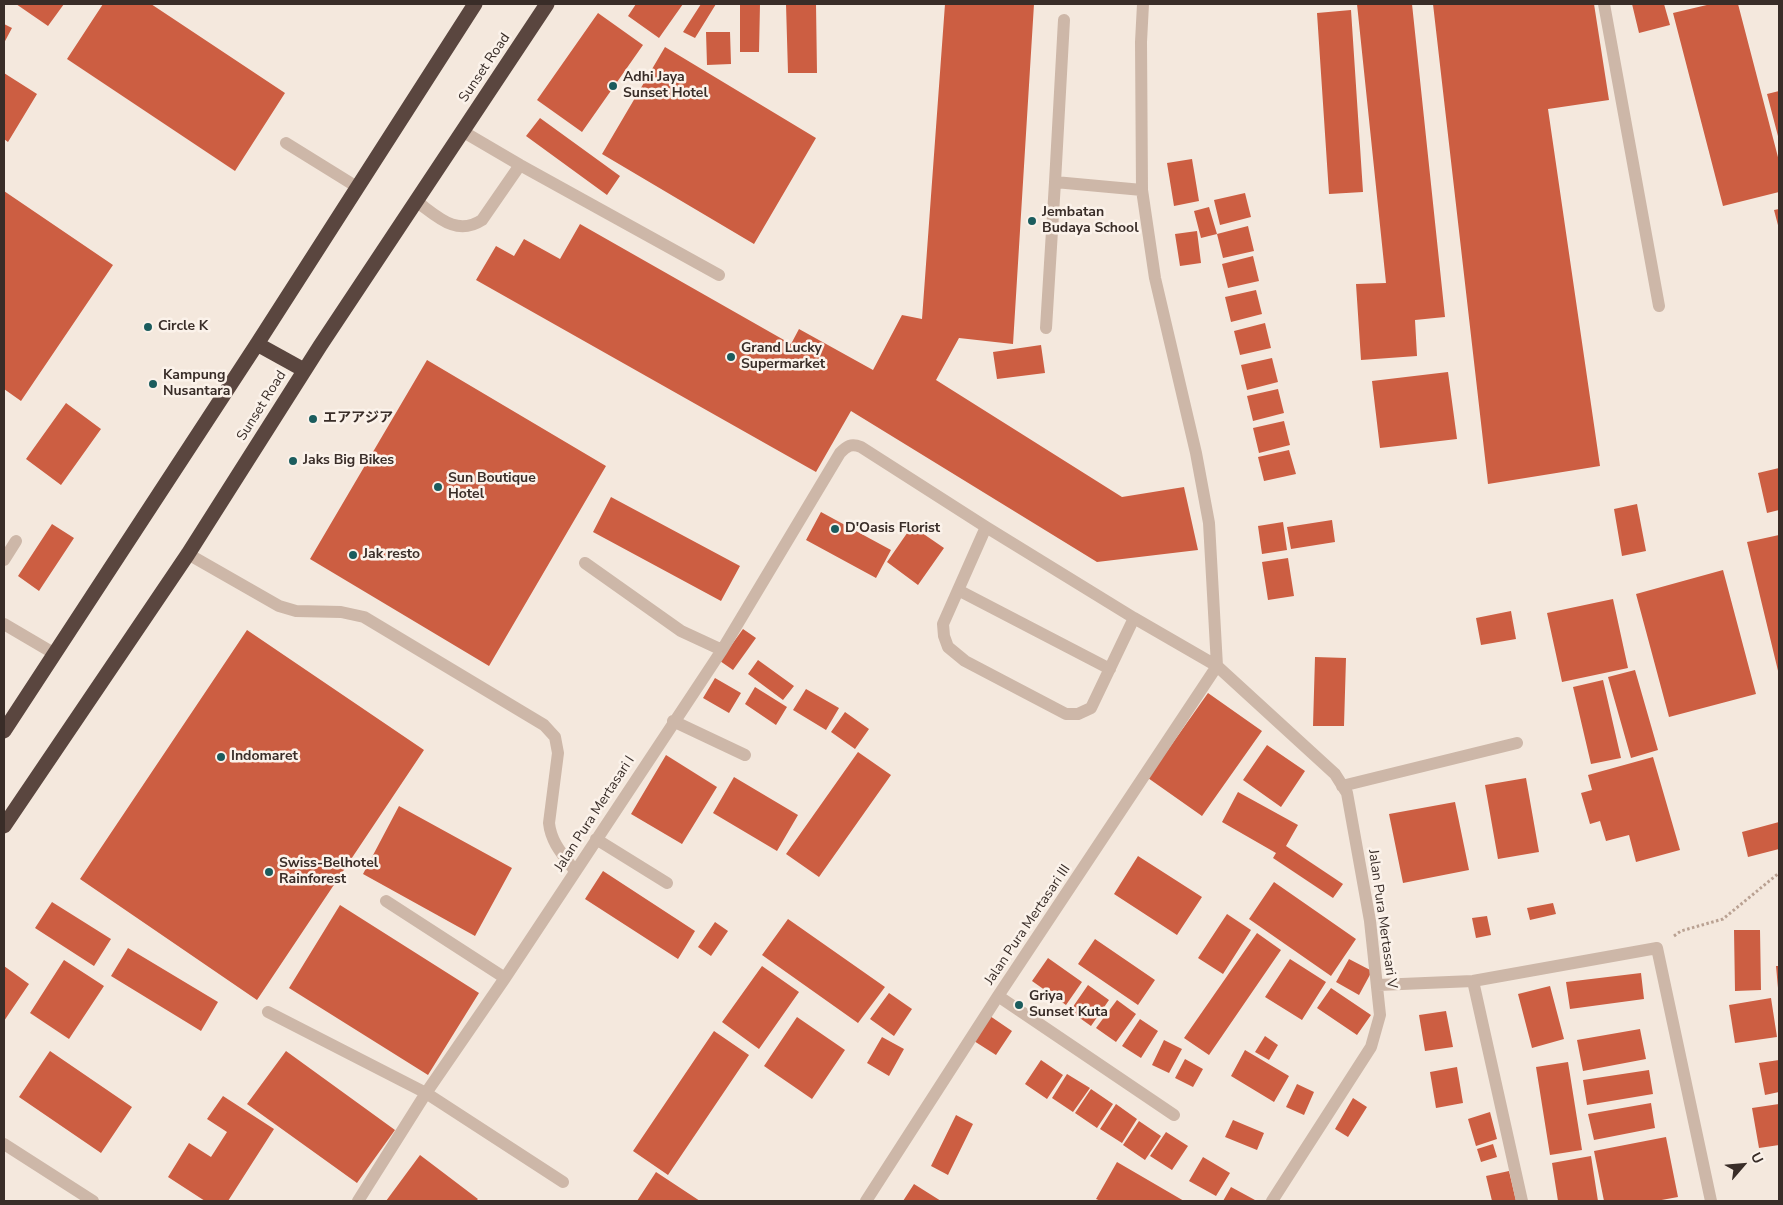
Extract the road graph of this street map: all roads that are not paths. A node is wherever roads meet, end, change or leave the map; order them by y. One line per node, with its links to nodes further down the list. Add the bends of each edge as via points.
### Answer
1 (475, 4): 10 (highway)
2 (547, 4): 6 (highway, Sunset Road)
3 (1143, 4): 11 (street)
4 (1604, 4): 14 (street)
5 (1064, 20): 9 (street)
6 (462, 131): 8 (street); 12 (highway, Sunset Road)
7 (286, 143): 10 (street)
8 (520, 165): 12 (street, via 482,220 474,225 463,228 452,225); 13 (street)
9 (1055, 182): 11 (street); 15 (street)
10 (357, 186): 16 (highway)
11 (1142, 190): 29 (street, via 1155,278 1196,453 1208,523)
12 (416, 201): 17 (highway, Sunset Road)
13 (719, 275)
14 (1659, 306)
15 (1046, 328)
16 (257, 344): 17 (highway); 28 (highway)
17 (304, 370): 21 (highway, Sunset Road)
18 (854, 444): 19 (street, Jalan Pura Mertasari V); 27 (street, Jalan Pura Mertasari I, via 846,446 840,453)
19 (986, 527): 24 (street); 25 (street, Jalan Pura Mertasari V)
20 (16, 540): 22 (street)
21 (188, 554): 36 (highway, Sunset Road); 38 (street, via 279,606 296,611 341,612 364,618 544,725 555,737 558,753 550,833 556,847)
22 (4, 560)
23 (585, 563): 27 (street, via 681,631)
24 (958, 590): 30 (street); 30 (street, via 943,624 948,647 965,661 1066,714 1078,714 1091,708)
25 (1134, 618): 29 (street, Jalan Pura Mertasari V); 30 (street)
26 (4, 624): 28 (street)
27 (722, 650): 31 (street, Jalan Pura Mertasari I)
28 (55, 654): 32 (highway)
29 (1217, 666): 35 (street, Jalan Pura Mertasari V, via 1335,774); 44 (street, Jalan Pura Mertasari III)
30 (1110, 669)
31 (673, 721): 34 (street); 37 (street, Jalan Pura Mertasari I)
32 (4, 731)
33 (1517, 743): 35 (street)
34 (745, 755)
35 (1342, 786): 43 (street, Jalan Pura Mertasari V, via 1349,803)
36 (4, 826)
37 (596, 839): 38 (street, Jalan Pura Mertasari I); 39 (street)
38 (575, 871): 41 (street, Jalan Pura Mertasari I)
39 (667, 883)
40 (386, 901): 41 (street)
41 (504, 978): 46 (street, Jalan Pura Mertasari I)
42 (1473, 981): 43 (street); 54 (street); 55 (street, via 1657,948)
43 (1378, 985): 53 (street, Jalan Pura Mertasari V, via 1380,1015 1370,1047)
44 (998, 996): 47 (street); 52 (street, Jalan Pura Mertasari III)
45 (268, 1012): 46 (street)
46 (426, 1093): 49 (street); 51 (street, Jalan Pura Mertasari I)
47 (1174, 1115)
48 (4, 1144): 50 (street)
49 (563, 1182)
50 (93, 1201)
51 (358, 1201)
52 (866, 1201)
53 (1272, 1201)
54 (1522, 1201)
55 (1711, 1201)

